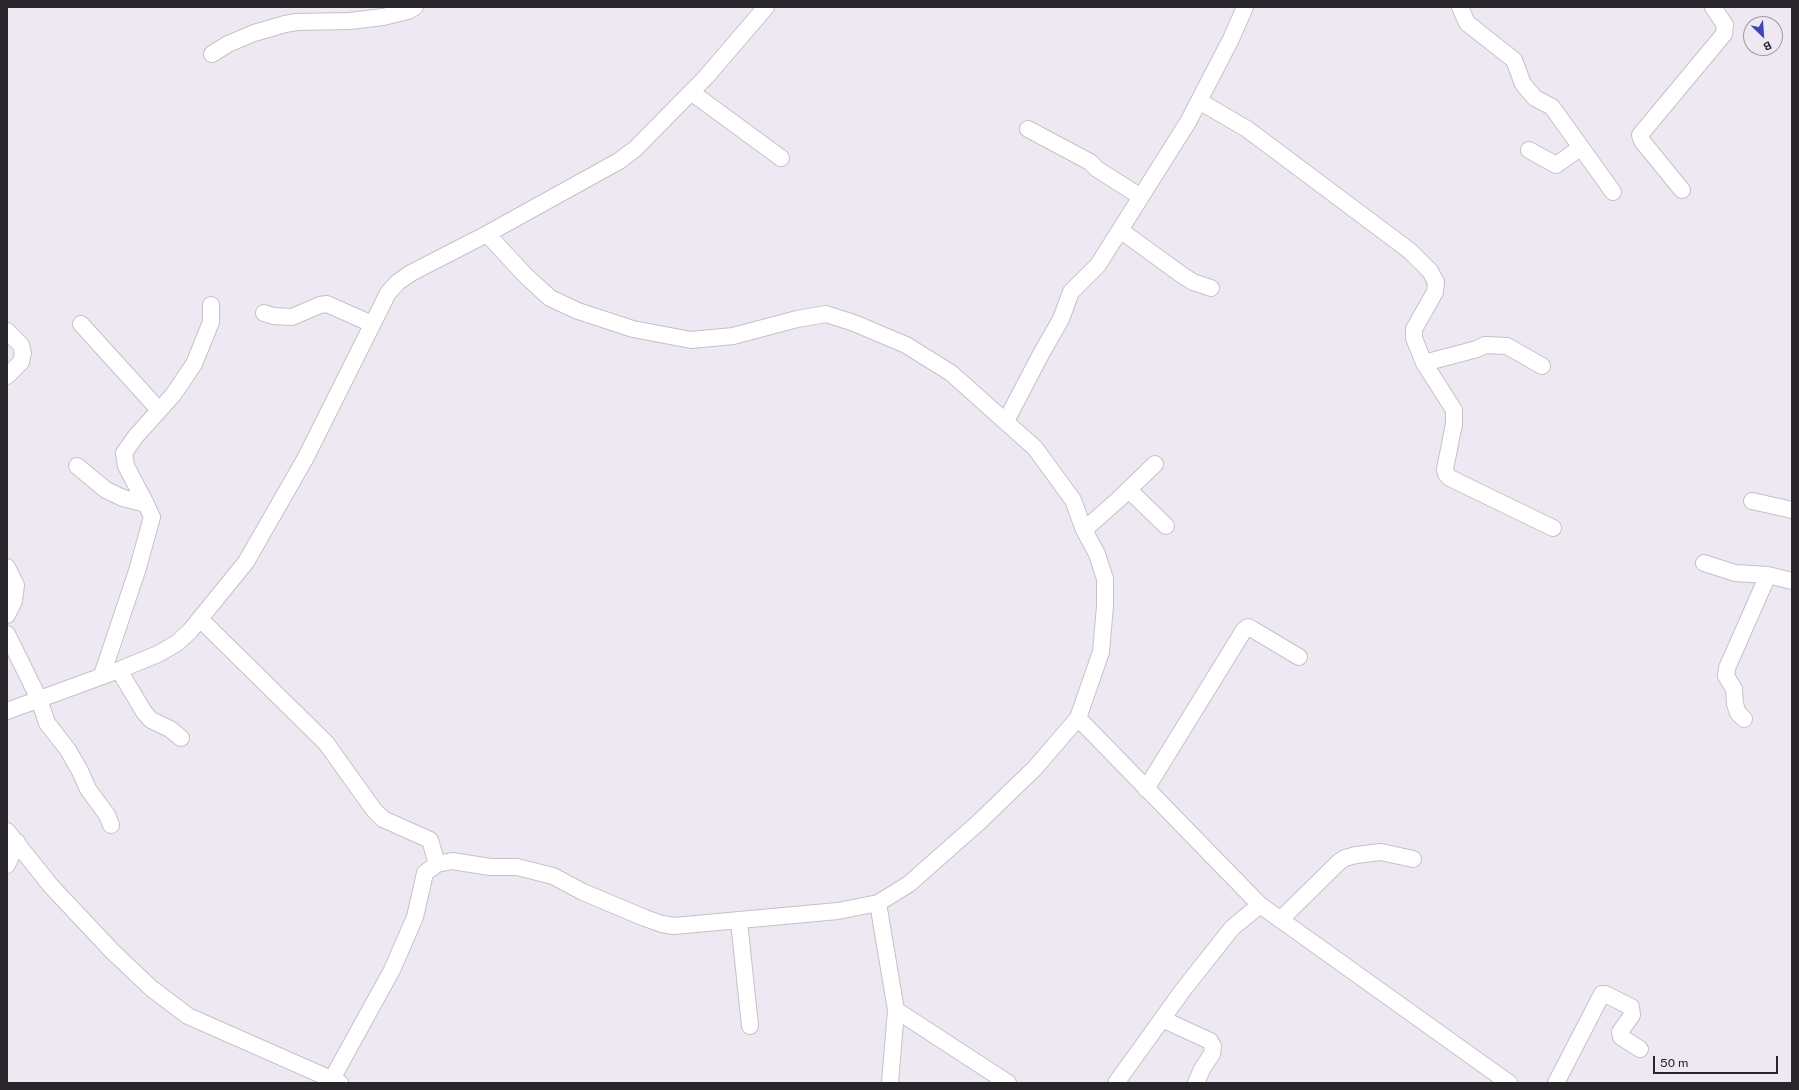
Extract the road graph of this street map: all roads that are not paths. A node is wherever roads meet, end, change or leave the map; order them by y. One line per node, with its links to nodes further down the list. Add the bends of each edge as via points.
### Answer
1 (415, 7): 6 (street, via 383,17 350,22 285,24 254,32)
2 (766, 7): 7 (street)
3 (1245, 7): 8 (street)
4 (1460, 7): 10 (street, via 1467,23 1514,60 1523,84 1535,98 1552,107)
5 (1713, 7): 13 (street, via 1725,25 1724,34 1640,136)
6 (212, 54)
7 (691, 92): 12 (street); 17 (street, via 635,149 619,161)
8 (1199, 101): 15 (street); 24 (street, via 1253,134 1410,250 1430,272 1436,282 1435,292 1414,329 1414,338)
9 (1028, 129): 15 (street, via 1090,162)
10 (1580, 148): 11 (street, via 1556,165); 14 (street)
11 (1529, 150)
12 (781, 158)
13 (1682, 190)
14 (1613, 192)
15 (1141, 197): 16 (street)
16 (1120, 230): 18 (street, via 1182,275); 28 (street, via 1098,265 1071,292 1061,319)
17 (488, 234): 22 (street, via 398,282 388,293); 28 (street, via 550,298 578,310 633,329 691,340 733,336 826,314 906,345 951,373)
18 (1211, 288)
19 (211, 305): 27 (street, via 211,322 194,364 173,396)
20 (264, 313): 22 (street, via 292,317 327,304)
21 (81, 324): 27 (street)
22 (372, 324): 43 (street, via 305,459 246,562)
23 (7, 331): 26 (street, via 21,344 23,353 21,362)
24 (1424, 362): 25 (street, via 1492,345 1506,346); 36 (street, via 1454,410 1446,474)
25 (1542, 366)
26 (7, 376)
27 (159, 410): 33 (street, via 124,453 126,466)
28 (1006, 421): 37 (street, via 1035,448 1056,475 1073,500)
29 (1155, 464): 31 (street)
30 (78, 466): 33 (street, via 106,490)
31 (1129, 490): 35 (street); 37 (street)
32 (1752, 501): 34 (street)
33 (146, 504): 47 (street, via 152,517)
34 (1792, 510)
35 (1166, 526)
36 (1553, 528)
37 (1084, 530): 50 (street, via 1097,554 1105,579 1105,606 1101,652)
38 (1704, 563): 40 (street, via 1735,573)
39 (7, 567): 42 (street, via 16,584 14,601)
40 (1768, 575): 41 (street); 51 (street, via 1727,668 1726,676 1734,689 1735,704 1738,713)
41 (1792, 581)
42 (7, 615)
43 (200, 619): 46 (street, via 177,643); 57 (street, via 326,743 383,819 430,840)
44 (7, 634): 48 (street)
45 (1298, 658): 53 (street, via 1252,629 1248,627 1244,630)
46 (119, 670): 47 (street); 52 (street, via 151,720 170,729)
47 (102, 675): 48 (street)
48 (39, 699): 49 (street); 54 (street, via 47,722 68,750 88,789 107,815)
49 (7, 711)
50 (1078, 718): 53 (street); 59 (street, via 1035,768 978,823 909,884)
51 (1744, 719)
52 (181, 738)
53 (1146, 788): 60 (street)
54 (111, 825)
55 (12, 837): 58 (street); 67 (street, via 51,886 112,951 151,988 188,1016)
56 (1413, 859): 62 (street, via 1381,852 1346,858 1338,862)
57 (437, 864): 61 (street, via 452,861 518,867 553,876 583,892 662,924 674,926); 67 (street, via 425,873 415,917 392,970)
58 (7, 865)
59 (878, 903): 61 (street, via 838,911); 63 (street)
60 (1260, 905): 62 (street); 64 (street, via 1232,928)
61 (739, 920): 65 (street)
62 (1280, 920): 72 (street)
63 (896, 1010): 68 (street); 69 (street)
64 (1162, 1019): 70 (street); 71 (street, via 1210,1041 1213,1046 1212,1054)
65 (750, 1026)
66 (1640, 1049): 73 (street, via 1621,1037 1620,1032 1632,1015 1631,1007 1602,994)
67 (336, 1081)
68 (890, 1083)
69 (1008, 1083)
70 (1116, 1083)
71 (1196, 1083)
72 (1509, 1083)
73 (1556, 1083)

